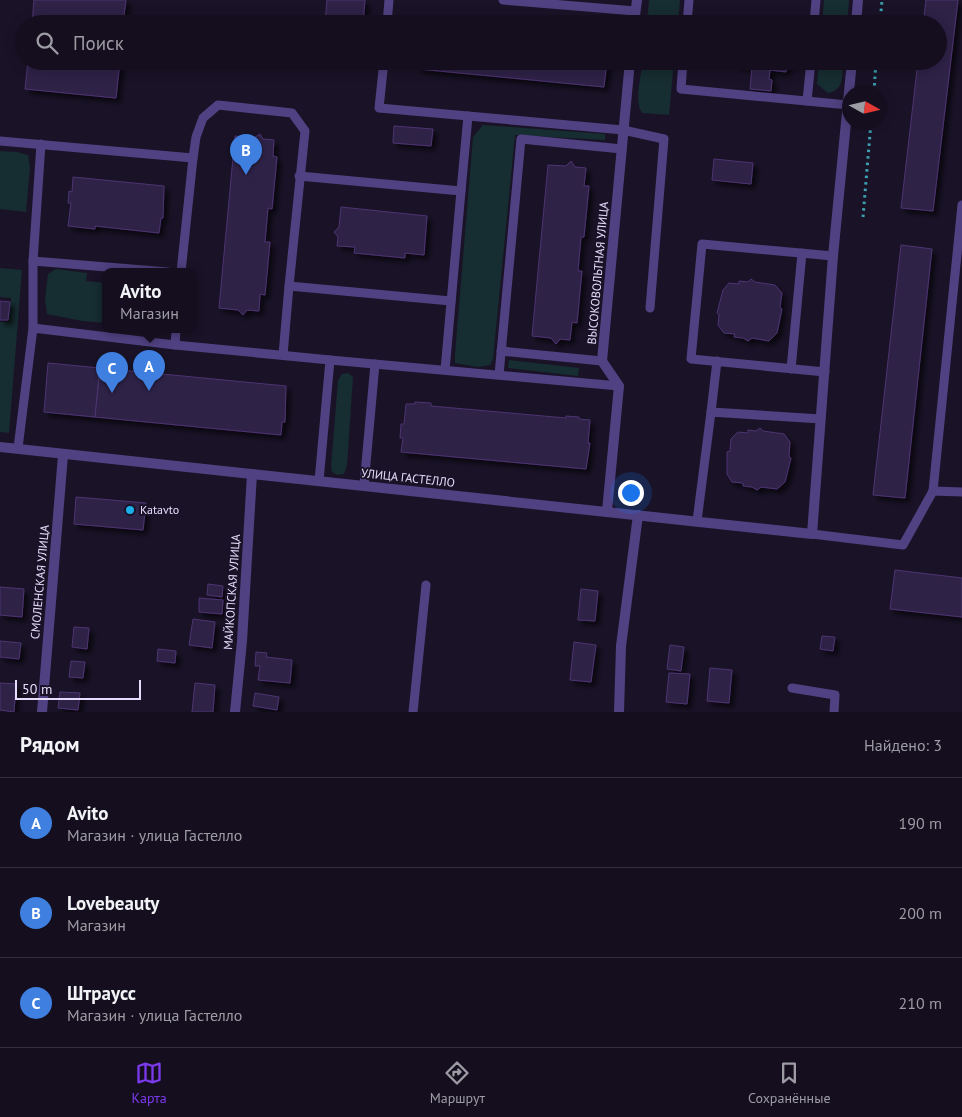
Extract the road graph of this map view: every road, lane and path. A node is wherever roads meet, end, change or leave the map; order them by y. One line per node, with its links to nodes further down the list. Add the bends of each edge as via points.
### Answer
1 (389, 0): 9 (lane)
2 (503, 0): 8 (lane)
3 (637, 0): 8 (street)
4 (689, 0): 11 (lane)
5 (816, 0): 12 (lane)
6 (858, 0): 13 (street)
7 (882, 0): 14 (path)
8 (635, 11): 10 (street)
9 (388, 15)
10 (635, 15)
11 (688, 15)
12 (815, 15)
13 (857, 15)
14 (881, 15)
15 (383, 70): 25 (lane, via 379,108)
16 (629, 70): 26 (street, ВЫСОКОВОЛЬТНАЯ УЛИЦА)
17 (682, 70): 23 (lane, via 681,89)
18 (810, 70): 23 (lane)
19 (851, 70): 21 (street)
20 (875, 70): 22 (path)
21 (850, 85)
22 (874, 85)
23 (807, 101): 24 (lane)
24 (842, 104)
25 (468, 116): 26 (lane); 34 (lane)
26 (623, 130): 31 (street, ВЫСОКОВОЛЬТНАЯ УЛИЦА); 44 (lane, via 664,139)
27 (846, 130): 38 (street)
28 (870, 130): 36 (path)
29 (0, 140): 30 (lane)
30 (41, 144): 32 (lane); 39 (lane)
31 (622, 149): 48 (lane, via 521,139); 51 (street, ВЫСОКОВОЛЬТНАЯ УЛИЦА)
32 (193, 158): 33 (lane, via 203,118 218,105 292,113 305,130); 41 (lane)
33 (299, 176): 34 (lane); 42 (lane)
34 (461, 191): 43 (lane)
35 (962, 205): 67 (lane)
36 (863, 217)
37 (802, 253): 38 (lane); 52 (lane, via 702,244 691,359); 54 (lane)
38 (833, 256): 56 (street)
39 (33, 261): 40 (lane); 45 (lane)
40 (119, 268)
41 (181, 268)
42 (289, 286): 43 (lane); 49 (lane)
43 (451, 301): 55 (lane)
44 (650, 308)
45 (33, 328): 47 (lane); 62 (lane)
46 (176, 333): 47 (lane)
47 (174, 345): 49 (lane)
48 (501, 351): 51 (lane); 57 (lane)
49 (283, 355): 50 (lane)
50 (330, 360): 53 (lane); 65 (lane)
51 (602, 360): 58 (street, ВЫСОКОВОЛЬТНАЯ УЛИЦА)
52 (716, 361): 54 (lane); 59 (lane)
53 (375, 364): 55 (lane); 66 (lane)
54 (791, 368): 56 (lane)
55 (445, 370): 57 (lane)
56 (825, 372): 60 (street)
57 (499, 375): 58 (lane)
58 (619, 386): 69 (street)
59 (711, 412): 60 (lane); 71 (lane)
60 (821, 419): 72 (street)
61 (0, 446): 62 (street, УЛИЦА ГАСТЕЛЛО)
62 (18, 448): 63 (street, УЛИЦА ГАСТЕЛЛО)
63 (64, 455): 64 (street, УЛИЦА ГАСТЕЛЛО); 75 (street, СМОЛЕНСКАЯ УЛИЦА)
64 (252, 474): 65 (street, УЛИЦА ГАСТЕЛЛО); 76 (street, МАЙКОПСКАЯ УЛИЦА)
65 (319, 481): 66 (street, УЛИЦА ГАСТЕЛЛО)
66 (364, 486): 69 (street, УЛИЦА ГАСТЕЛЛО)
67 (933, 491): 68 (lane); 72 (lane, via 903,544)
68 (962, 492)
69 (607, 511): 70 (street, УЛИЦА ГАСТЕЛЛО)
70 (638, 515): 71 (street, УЛИЦА ГАСТЕЛЛО); 78 (street, via 621,646)
71 (698, 521): 72 (street, УЛИЦА ГАСТЕЛЛО)
72 (812, 534)
73 (426, 585): 77 (lane)
74 (792, 688): 79 (lane, via 835,694)
75 (42, 712)
76 (235, 712)
77 (413, 712)
78 (619, 712)
79 (834, 712)

